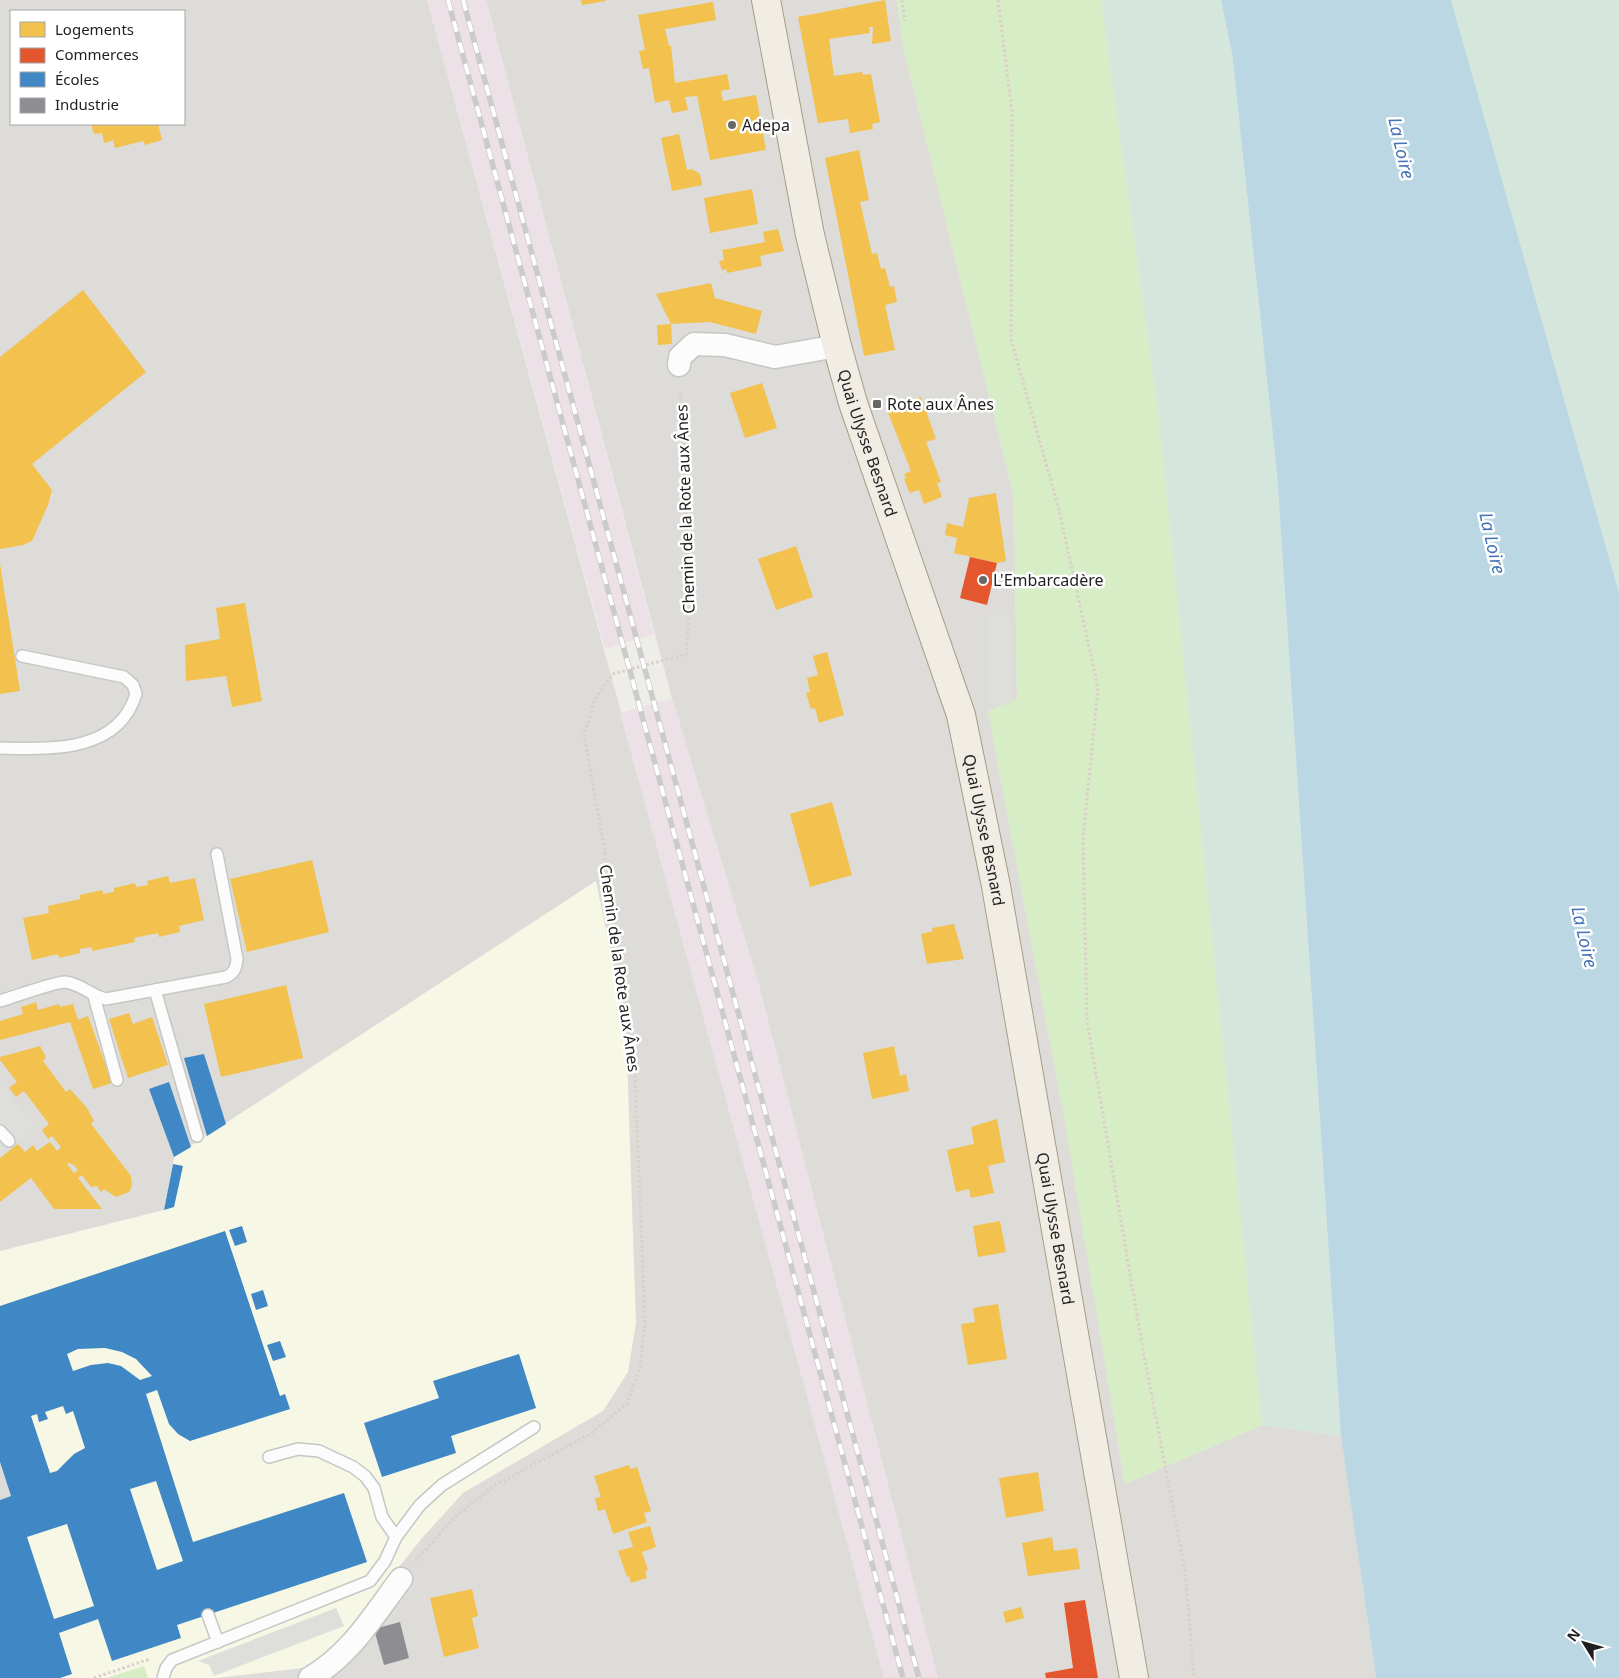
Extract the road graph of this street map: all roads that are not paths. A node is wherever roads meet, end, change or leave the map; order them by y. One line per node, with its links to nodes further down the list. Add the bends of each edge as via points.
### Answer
1 (766, 0): 2 (main road, Quai Ulysse Besnard, via 810,235)
2 (837, 346): 3 (street, via 775,357 725,345 694,344 680,357); 22 (main road, Quai Ulysse Besnard, via 853,403 961,715 996,886)
3 (679, 365)
4 (22, 656): 5 (lane, via 124,677 133,685 136,694 126,715 110,733 83,744 37,749)
5 (0, 748)
6 (216, 854): 7 (lane, via 237,959 236,968 226,977)
7 (155, 990): 8 (lane, via 106,998); 12 (lane)
8 (94, 996): 9 (lane, via 65,982); 10 (lane)
9 (0, 1000)
10 (116, 1080)
11 (0, 1131): 13 (lane)
12 (197, 1136)
13 (9, 1141)
14 (534, 1426): 16 (lane, via 442,1486 420,1505)
15 (269, 1457): 16 (lane, via 298,1449 319,1451 353,1467 366,1476 374,1488 382,1516)
16 (396, 1537): 19 (lane, via 385,1561 370,1581)
17 (401, 1579): 21 (street, via 335,1663)
18 (208, 1615): 19 (lane)
19 (218, 1642): 20 (lane, via 172,1660)
20 (163, 1678)
21 (310, 1678)
22 (1134, 1678)

